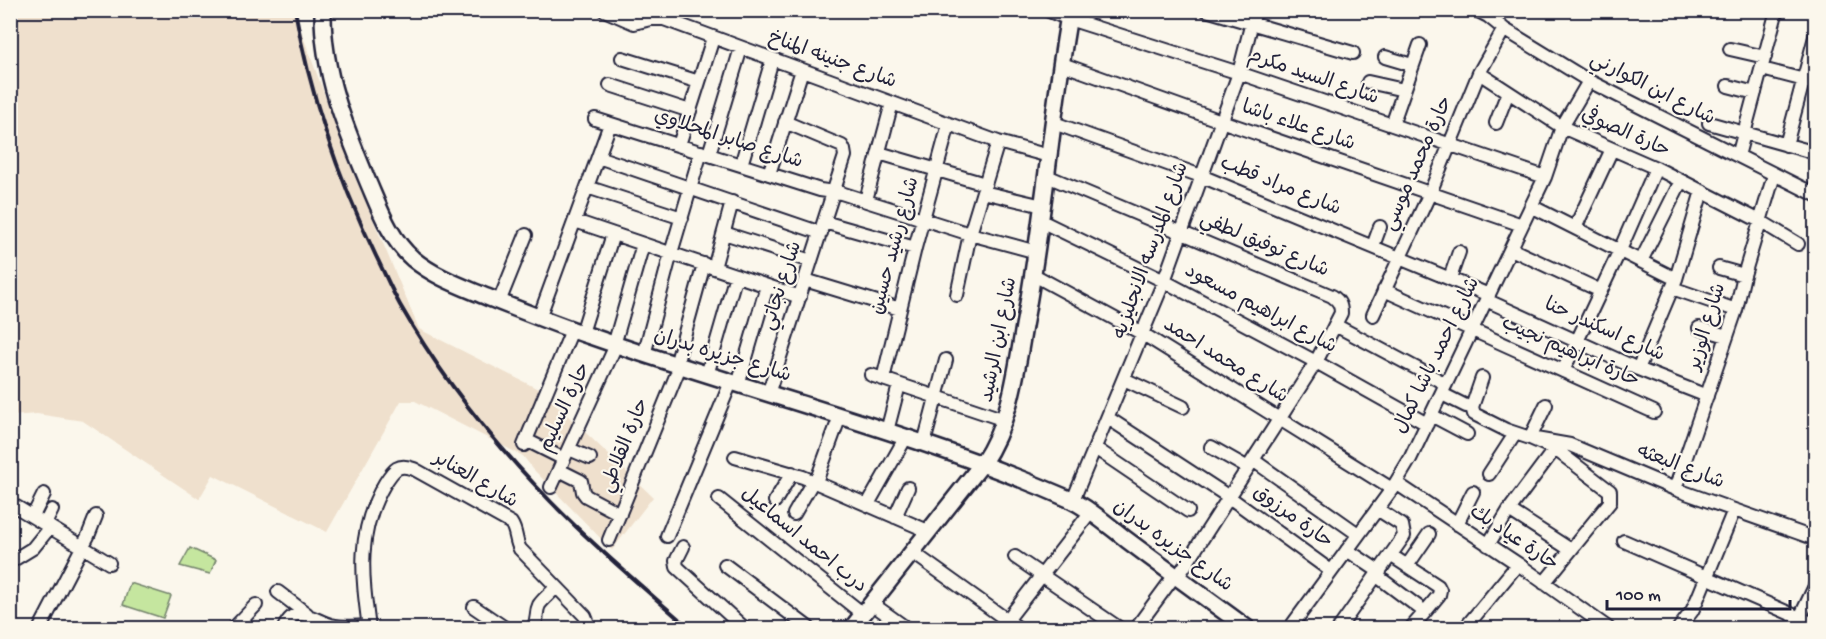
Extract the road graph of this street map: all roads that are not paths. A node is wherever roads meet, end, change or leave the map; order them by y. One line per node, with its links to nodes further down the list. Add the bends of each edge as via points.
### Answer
1 (323, 10): 121 (street, شارع جزيره بدران, via 324,46 336,99 391,231 427,270)
2 (604, 10): 9 (street, شارع جنينه المناخ, via 634,23)
3 (1047, 10): 10 (street, شارع السيد مكرم)
4 (1206, 10): 11 (street)
5 (1255, 10): 11 (street, شارع المدرسه الانجليزيه)
6 (1762, 10): 8 (street)
7 (1481, 12): 12 (street, شارع ابن الكوارني)
8 (1777, 12): 22 (street)
9 (652, 15): 14 (street, شارع جنينه المناخ)
10 (1069, 15): 23 (street, شارع ابن الرشيد); 26 (street, شارع السيد مكرم)
11 (1252, 24): 18 (street); 26 (street, شارع المدرسه الانجليزيه)
12 (1504, 29): 27 (street, حارة محمد موسي); 29 (street, شارع ابن الكوارني)
13 (1815, 33): 30 (street)
14 (713, 38): 16 (street, شارع جنينه المناخ); 31 (street)
15 (1420, 45): 24 (street)
16 (741, 48): 21 (street, شارع جنينه المناخ); 55 (street)
17 (1730, 49): 22 (street)
18 (1353, 53)
19 (1385, 57): 24 (street)
20 (622, 58): 31 (street)
21 (772, 60): 25 (street, شارع جنينه المناخ); 61 (street)
22 (1763, 63): 30 (street); 36 (street)
23 (1062, 64): 40 (street, شارع علاء باشا); 42 (street, شارع ابن الرشيد)
24 (1412, 65): 34 (street)
25 (802, 70): 37 (street, شارع جنينه المناخ); 41 (street)
26 (1239, 73): 40 (street, شارع المدرسه الانجليزيه); 47 (street, شارع السيد مكرم)
27 (1479, 73): 35 (street, حارة الصوفي); 52 (street, حارة محمد موسي)
28 (1368, 81): 34 (street)
29 (1589, 81): 48 (street, شارع احمد باشا كمال); 59 (street, شارع ابن الكوارني)
30 (1809, 81): 53 (street)
31 (699, 82): 38 (street)
32 (610, 85): 38 (street)
33 (1728, 86): 36 (street)
34 (1404, 90): 47 (street)
35 (1508, 92): 43 (street); 48 (street, حارة الصوفي)
36 (1755, 93): 49 (street)
37 (892, 103): 46 (street, شارع جنينه المناخ); 56 (street)
38 (690, 111): 51 (street)
39 (595, 119): 45 (street, شارع صابر المحلاوي)
40 (1221, 121): 67 (street, شارع المدرسه الانجليزيه); 75 (street, شارع علاء باشا)
41 (785, 122): 64 (street); 73 (street, شارع نجاتي, via 842,147 845,156)
42 (1054, 123): 58 (street, شارع ابن الرشيد); 67 (street, شارع مراد قطب)
43 (1496, 123)
44 (1709, 123): 49 (street)
45 (610, 124): 51 (street, شارع صابر المحلاوي); 60 (street)
46 (949, 124): 50 (street, شارع جنينه المناخ); 63 (street, شارع رشيد حسين)
47 (1392, 125): 52 (street, شارع السيد مكرم)
48 (1562, 127): 54 (street, حارة الصوفي); 68 (street, شارع احمد باشا كمال)
49 (1744, 133): 53 (street); 59 (street)
50 (998, 142): 58 (street, شارع جنينه المناخ); 72 (street)
51 (679, 145): 55 (street, شارع صابر المحلاوي)
52 (1450, 145): 68 (street, شارع السيد مكرم); 75 (street, حارة محمد موسي)
53 (1786, 145): 57 (street)
54 (1611, 149): 62 (street, حارة الصوفي); 88 (street)
55 (705, 153): 61 (street, شارع صابر المحلاوي); 71 (street)
56 (879, 153): 63 (street, شارع ابراهيم مسعود); 77 (street)
57 (1815, 153)
58 (1049, 156): 66 (street, شارع ابن الرشيد)
59 (1738, 156): 65 (street, شارع ابن الكوارني)
60 (598, 157): 70 (street); 71 (street)
61 (741, 165): 64 (street, شارع صابر المحلاوي)
62 (1656, 168): 69 (street, حارة الصوفي); 99 (street)
63 (936, 170): 72 (street, شارع ابراهيم مسعود); 82 (street, شارع رشيد حسين)
64 (769, 174): 73 (street, شارع صابر المحلاوي)
65 (1774, 175): 76 (street, شارع ابن الكوارني); 84 (street, شارع الوزير)
66 (1047, 176): 80 (street, شارع ابن الرشيد); 89 (street, شارع توفيق لطفي)
67 (1201, 176): 89 (street, شارع المدرسه الانجليزيه); 96 (street, شارع مراد قطب)
68 (1545, 177): 79 (street, شارع احمد باشا كمال)
69 (1681, 181): 74 (street, حارة الصوفي); 105 (street)
70 (587, 187): 81 (street); 83 (street)
71 (690, 188): 78 (street); 81 (street)
72 (984, 188): 80 (street, شارع ابراهيم مسعود); 93 (street)
73 (834, 191): 77 (street, شارع صابر المحلاوي); 86 (street, شارع نجاتي)
74 (1702, 191): 84 (street, حارة الصوفي); 114 (street)
75 (1430, 193): 85 (street, شارع علاء باشا); 103 (street, حارة محمد موسي)
76 (1815, 195)
77 (866, 200): 82 (street, شارع صابر المحلاوي)
78 (732, 202): 86 (street); 90 (street, حارة القلاطي)
79 (1531, 206): 85 (street, شارع احمد باشا كمال); 88 (street)
80 (1042, 213): 100 (street, شارع ابن الرشيد); 113 (street, شارع ابراهيم مسعود)
81 (682, 218): 102 (street)
82 (922, 219): 93 (street, شارع صابر المحلاوي); 97 (street, شارع رشيد حسين)
83 (575, 221): 92 (street); 125 (street)
84 (1760, 221): 95 (street, حارة الصوفي); 110 (street, شارع الوزير)
85 (1522, 225): 98 (street, شارع احمد باشا كمال)
86 (822, 227): 97 (street); 104 (street, شارع نجاتي)
87 (1380, 227): 96 (street)
88 (1575, 228): 99 (street)
89 (1181, 232): 113 (street, شارع المدرسه الانجليزيه); 126 (street, شارع توفيق لطفي, via 1332,296 1341,307)
90 (724, 233): 104 (street); 106 (street, حارة القلاطي)
91 (526, 234): 121 (street)
92 (613, 234): 94 (street); 129 (street)
93 (970, 234): 100 (street, شارع صابر المحلاوي); 118 (street)
94 (643, 244): 102 (street); 133 (street, حارة السليم)
95 (1798, 244)
96 (1373, 246): 103 (street, شارع مراد قطب)
97 (915, 248): 122 (street, شارع رشيد حسين)
98 (1511, 249): 117 (street); 120 (street, شارع احمد باشا كمال)
99 (1620, 250): 105 (street); 117 (street)
100 (1037, 252): 109 (street, شارع ابن الرشيد)
101 (1460, 252): 111 (street)
102 (671, 254): 106 (street); 134 (street)
103 (1400, 257): 111 (street, شارع مراد قطب); 116 (street, حارة محمد موسي)
104 (811, 261): 112 (street, شارع نجاتي)
105 (1641, 261): 114 (street)
106 (709, 266): 108 (street); 137 (street, حارة القلاطي)
107 (1719, 268): 110 (street)
108 (736, 275): 115 (street); 140 (street)
109 (1034, 275): 130 (street, شارع محمد احمد); 156 (street, شارع ابن الرشيد)
110 (1744, 275): 123 (street, شارع الوزير)
111 (1450, 278): 120 (street, شارع مراد قطب)
112 (805, 280): 119 (street, شارع نجاتي); 122 (street)
113 (1164, 281): 130 (street, شارع المدرسه الانجليزيه); 136 (street, شارع ابراهيم مسعود)
114 (1674, 283): 123 (street); 138 (street)
115 (767, 286): 119 (street); 143 (street)
116 (1384, 290): 124 (street, حارة محمد موسي); 128 (street, حارة ابراهيم نجيب)
117 (1601, 291): 132 (street)
118 (957, 295)
119 (800, 297): 146 (street, شارع نجاتي)
120 (1487, 297): 128 (street, شارع احمد باشا كمال); 132 (street, شارع اسكندر حنا)
121 (499, 302): 125 (street, شارع جزيره بدران)
122 (900, 309): 144 (street, شارع رشيد حسين, via 877,377)
123 (1736, 310): 131 (street, شارع الوزير)
124 (1373, 315)
125 (539, 318): 129 (street, شارع جزيره بدران)
126 (1335, 325): 136 (street); 145 (street)
127 (1699, 328): 131 (street)
128 (1471, 330): 139 (street, حارة ابراهيم نجيب); 145 (street, شارع احمد باشا كمال)
129 (577, 332): 133 (street, شارع جزيره بدران); 169 (street, via 525,443)
130 (1143, 334): 142 (street, شارع المدرسه الانجليزيه); 155 (street, شارع محمد احمد)
131 (1727, 336): 147 (street, شارع الوزير)
132 (1577, 341): 138 (street, شارع اسكندر حنا); 139 (street)
133 (615, 345): 134 (street, شارع جزيره بدران); 169 (street, حارة السليم)
134 (645, 355): 137 (street, شارع جزيره بدران)
135 (946, 360): 148 (street)
136 (1316, 362): 155 (street); 157 (street, شارع ابراهيم مسعود)
137 (678, 366): 140 (street, شارع جزيره بدران); 193 (street, حارة القلاطي)
138 (1638, 369): 147 (street, شارع اسكندر حنا)
139 (1563, 371): 152 (street, حارة ابراهيم نجيب)
140 (707, 375): 143 (street, شارع جزيره بدران)
141 (1482, 378): 160 (street, via 1472,412)
142 (1124, 379): 151 (street); 154 (street, شارع المدرسه الانجليزيه)
143 (735, 383): 146 (street, شارع جزيره بدران); 203 (street)
144 (899, 385): 148 (street); 158 (street)
145 (1444, 389): 150 (street); 157 (street, شارع احمد باشا كمال)
146 (768, 394): 153 (street, شارع جزيره بدران)
147 (1707, 396): 178 (street, شارع الوزير)
148 (936, 397): 156 (street); 163 (street)
149 (1546, 405): 162 (street)
150 (1466, 406)
151 (1183, 407)
152 (1654, 412)
153 (840, 416): 158 (street, شارع جزيره بدران); 174 (street)
154 (1108, 418): 166 (street, شارع المدرسه الانجليزيه); 181 (street, حارة مرزوق)
155 (1280, 418): 171 (street); 175 (street, شارع محمد احمد)
156 (1005, 420): 170 (street, شارع ابن الرشيد)
157 (1429, 420): 159 (street, شارع ابراهيم مسعود); 175 (street, شارع احمد باشا كمال)
158 (887, 431): 161 (street, شارع جزيره بدران)
159 (1467, 434)
160 (1515, 434): 162 (street); 173 (street)
161 (906, 437): 163 (street, شارع جزيره بدران); 186 (street)
162 (1530, 438): 164 (street)
163 (924, 443): 170 (street, شارع جزيره بدران)
164 (1557, 446): 178 (street, شارع البعثه, via 1570,445); 189 (street); 211 (street, via 1610,492 1610,502)
165 (1211, 447): 171 (street)
166 (1095, 448): 183 (street, شارع المدرسه الانجليزيه); 191 (street)
167 (735, 457): 172 (street)
168 (590, 458): 169 (street)
169 (564, 459): 176 (street, حارة السليم); 193 (street, via 581,481 584,494)
170 (982, 464): 183 (street, شارع جزيره بدران); 200 (street, شارع ابن الرشيد)
171 (1251, 464): 181 (street); 201 (street)
172 (792, 473): 174 (street); 184 (street)
173 (1489, 474)
174 (814, 481): 186 (street); 194 (street)
175 (1394, 486): 187 (street, شارع احمد باشا كمال); 198 (street, حارة عياد بك)
176 (551, 487)
177 (908, 488): 197 (street)
178 (1675, 489): 190 (street, شارع البعثه)
179 (1473, 492): 198 (street)
180 (44, 494): 195 (street)
181 (1229, 497): 220 (street, حارة مرزوق); 223 (street)
182 (719, 499): 231 (street, درب احمد اسماعيل)
183 (1073, 500): 192 (street, شارع جزيره بدران)
184 (776, 501)
185 (10, 503): 195 (street)
186 (868, 504): 197 (street)
187 (1377, 508): 201 (street, شارع احمد باشا كمال); 213 (street, via 1404,530)
188 (52, 510): 199 (street)
189 (1509, 510): 207 (street); 211 (street)
190 (1734, 510): 204 (street, شارع البعثه); 224 (street)
191 (1188, 511)
192 (1090, 513): 222 (street); 223 (street, شارع جزيره بدران)
193 (620, 514): 205 (street, حارة القلاطي)
194 (794, 514)
195 (33, 516): 199 (street)
196 (96, 516): 208 (street)
197 (895, 516): 200 (street)
198 (1457, 524): 207 (street, حارة عياد بك)
199 (47, 525): 208 (street); 215 (street, via 33,548)
200 (928, 531): 212 (street, شارع ابن الرشيد)
201 (1358, 534): 210 (street, شارع احمد باشا كمال)
202 (1429, 534): 219 (street)
203 (667, 536)
204 (1815, 539)
205 (609, 540)
206 (1624, 541): 224 (street)
207 (1488, 545): 217 (street, حارة عياد بك)
208 (82, 547): 216 (street); 239 (street)
209 (683, 547): 244 (street, via 677,567)
210 (1347, 550): 220 (street, شارع احمد باشا كمال); 221 (street)
211 (1570, 550): 225 (street)
212 (912, 552): 231 (street, شارع ابن الرشيد); 236 (street)
213 (1392, 556): 219 (street); 221 (street)
214 (1015, 557): 222 (street)
215 (15, 559)
216 (109, 563)
217 (1518, 564): 225 (street, حارة عياد بك); 255 (street)
218 (725, 565): 245 (street)
219 (1407, 566): 232 (street, via 1440,590)
220 (1331, 571): 252 (street, شارع احمد باشا كمال)
221 (1379, 574): 232 (street); 253 (street)
222 (1042, 576): 236 (street); 249 (street)
223 (1176, 576): 250 (street); 251 (street, شارع جزيره بدران)
224 (1707, 578): 235 (street); 257 (street, via 1692,611)
225 (1544, 583): 256 (street, حارة عياد بك)
226 (1815, 584): 235 (street)
227 (556, 587): 234 (street, شارع العنابر); 238 (street, شارع العنابر, via 519,549 511,523 405,466 396,468 379,494 365,534 362,555); 243 (street, via 540,604)
228 (278, 592): 233 (street)
229 (256, 605): 240 (street)
230 (474, 607): 242 (street)
231 (867, 609): 246 (street, شارع ابن الرشيد); 247 (street, درب احمد اسماعيل)
232 (1425, 612): 254 (street)
233 (307, 614): 238 (street, via 342,627); 241 (street, via 293,616)
234 (585, 622)
235 (1798, 623): 237 (street)
236 (1004, 624): 248 (street)
237 (1815, 625)
238 (369, 627)
239 (40, 628)
240 (234, 628)
241 (284, 628)
242 (506, 628)
243 (533, 628)
244 (744, 628)
245 (809, 628)
246 (852, 628)
247 (906, 628)
248 (1018, 628)
249 (1119, 628)
250 (1136, 628)
251 (1247, 628)
252 (1290, 628)
253 (1340, 628)
254 (1411, 628)
255 (1465, 628)
256 (1608, 628)
257 (1679, 628)

